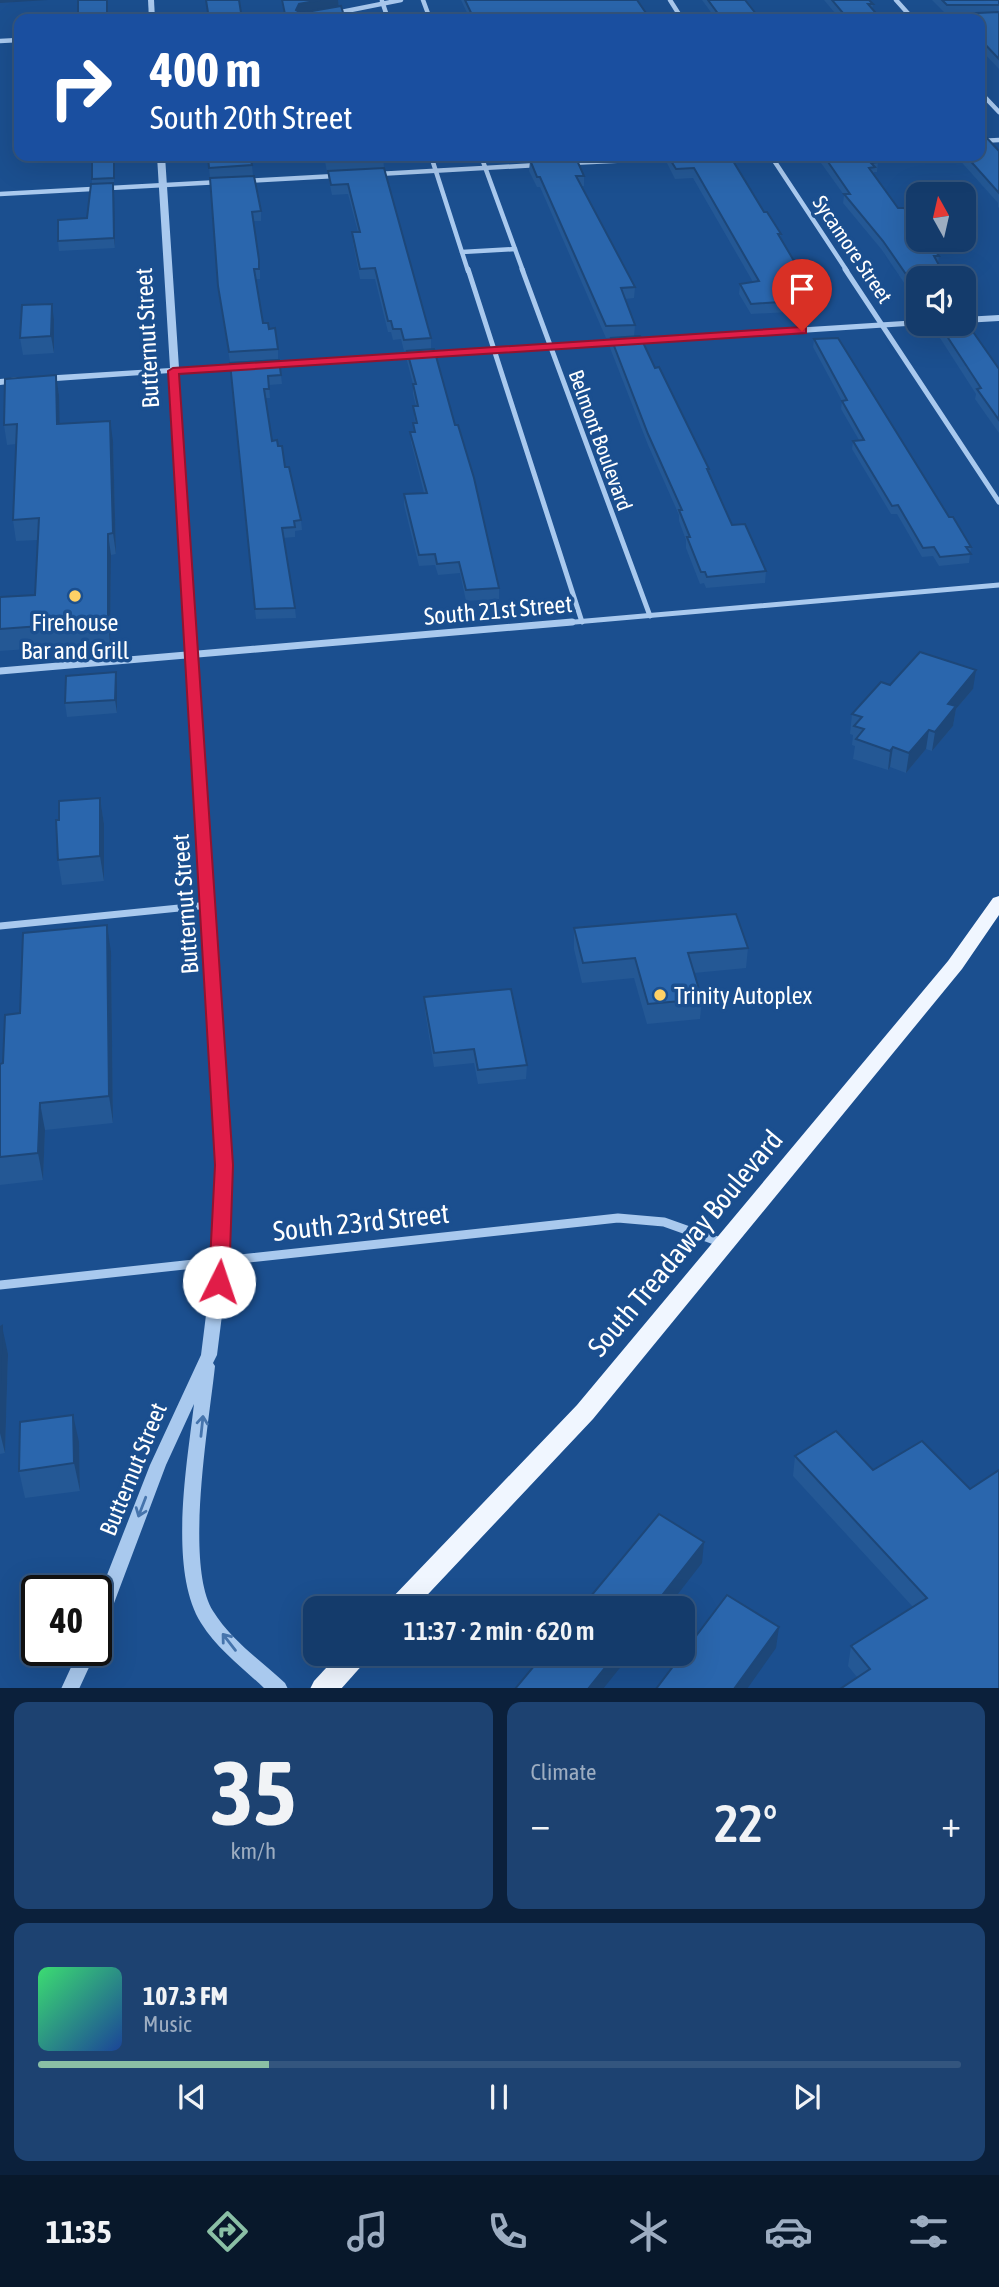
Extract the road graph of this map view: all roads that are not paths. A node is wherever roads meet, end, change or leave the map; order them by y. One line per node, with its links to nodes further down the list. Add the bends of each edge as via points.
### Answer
1 (401, 0): 3 (street)
2 (896, 0): 5 (street)
3 (383, 2): 4 (street)
4 (332, 13)
5 (909, 14)
6 (985, 97): 7 (street)
7 (999, 112)
8 (161, 161): 21 (street, Butternut Street)
9 (433, 161): 16 (street)
10 (483, 161): 15 (street, Belmont Boulevard)
11 (609, 161): 13 (street)
12 (774, 161): 28 (street, Sycamore Street)
13 (569, 163)
14 (541, 165): 15 (street)
15 (486, 168): 16 (street); 23 (street, Belmont Boulevard)
16 (436, 171): 17 (street); 24 (street)
17 (372, 174)
18 (347, 175): 19 (street)
19 (243, 181)
20 (229, 182): 21 (street)
21 (163, 185): 22 (street); 31 (street, Butternut Street)
22 (0, 194)
23 (515, 249): 24 (street); 29 (street, Belmont Boulevard)
24 (462, 252): 30 (street)
25 (999, 318): 26 (street)
26 (976, 319)
27 (906, 324): 28 (street)
28 (885, 326): 29 (street); 33 (street, Sycamore Street)
29 (549, 345): 30 (street); 35 (street, Belmont Boulevard)
30 (494, 349): 31 (street); 36 (street)
31 (173, 371): 32 (street); 37 (street, Butternut Street)
32 (0, 382)
33 (999, 502)
34 (999, 586): 35 (street, South 21st Street)
35 (650, 616): 36 (street, South 21st Street)
36 (582, 622): 37 (street, South 21st Street)
37 (193, 655): 38 (street, South 21st Street); 40 (street, Butternut Street)
38 (0, 671)
39 (999, 902): 42 (main road, South Treadaway Boulevard, via 955,965 830,1120)
40 (210, 905): 41 (street); 43 (street, Butternut Street, via 224,1165)
41 (0, 926)
42 (723, 1244): 43 (street, South 23rd Street, via 664,1222 618,1219); 47 (main road, South Treadaway Boulevard, via 585,1412)
43 (221, 1259): 44 (street, South 23rd Street); 45 (street, Butternut Street)
44 (0, 1284)
45 (209, 1355): 46 (street, Butternut Street, one-way to 46, via 158,1465); 51 (street, one-way to 45, via 236,1651 202,1607 190,1544)
46 (112, 1586)
47 (410, 1596)
48 (81, 1666): 50 (street)
49 (345, 1666): 52 (main road)
50 (70, 1688)
51 (278, 1688)
52 (324, 1688)

